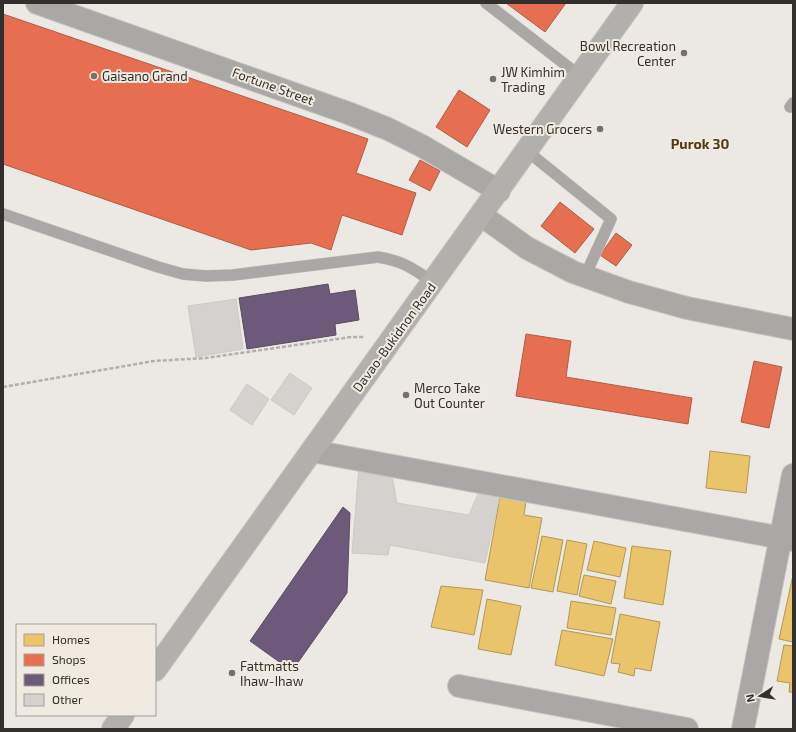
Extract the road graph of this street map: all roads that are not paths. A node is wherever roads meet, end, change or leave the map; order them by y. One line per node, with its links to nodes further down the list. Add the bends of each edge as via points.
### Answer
1 (38, 3): 4 (street, Fortune Street)
2 (486, 3): 5 (lane)
3 (626, 7): 5 (highway, Davao-Bukidnon Road)
4 (67, 8): 7 (street, Fortune Street, via 388,129)
5 (580, 76): 6 (highway, Davao-Bukidnon Road)
6 (527, 151): 7 (highway, Davao-Bukidnon Road); 10 (lane, via 611,219)
7 (499, 191): 9 (highway, Davao-Bukidnon Road)
8 (3, 214): 11 (lane, via 183,274 233,275 378,257 406,264)
9 (481, 215): 10 (street, via 527,248); 11 (highway, Davao-Bukidnon Road)
10 (585, 276): 12 (street, via 629,292 688,308)
11 (433, 282): 13 (highway, Davao-Bukidnon Road)
12 (793, 329)
13 (312, 451): 15 (street); 16 (highway, Davao-Bukidnon Road)
14 (793, 475): 15 (street)
15 (787, 539): 21 (street)
16 (156, 669)
17 (459, 686): 20 (street)
18 (122, 716): 19 (highway)
19 (113, 729)
20 (687, 729)
21 (743, 729)

